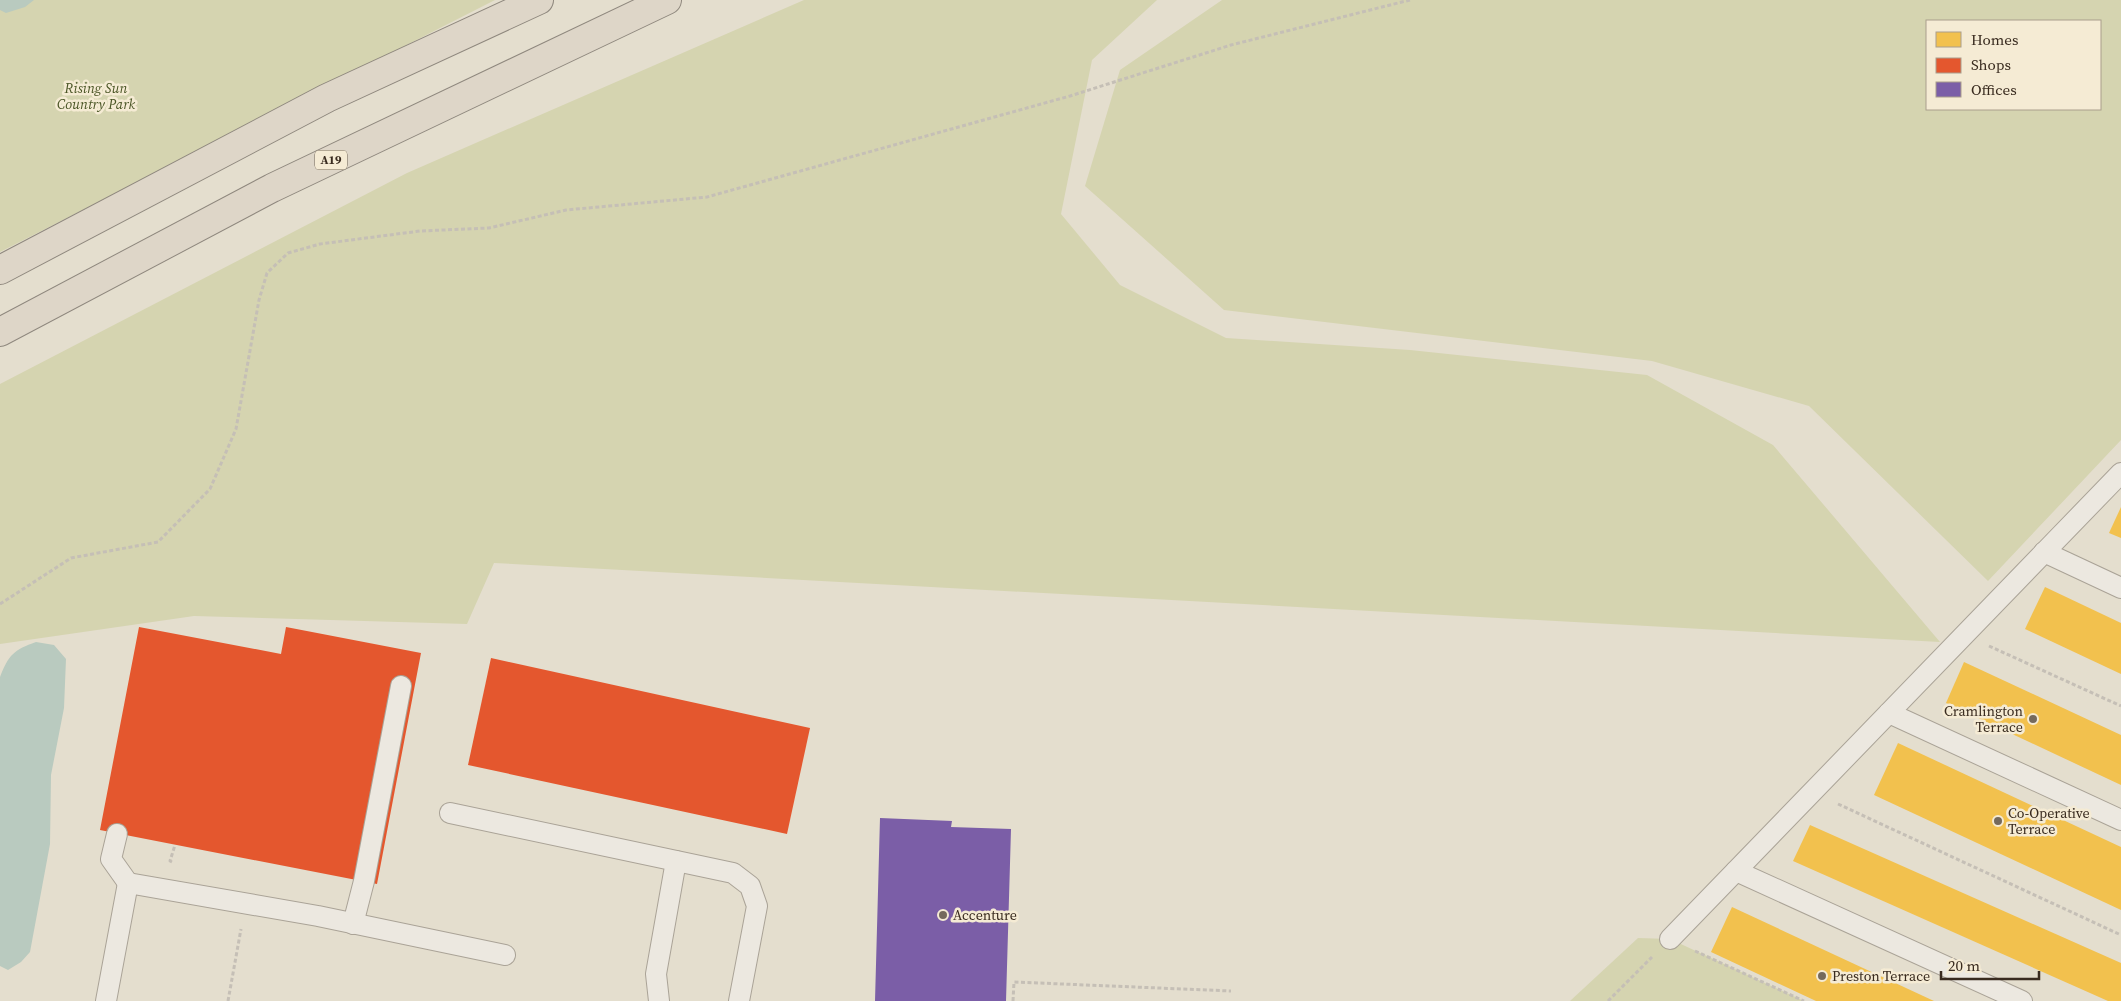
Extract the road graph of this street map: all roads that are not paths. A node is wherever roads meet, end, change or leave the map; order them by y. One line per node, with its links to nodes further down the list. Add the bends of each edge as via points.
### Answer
1 (540, 0): 3 (highway, via 327,98)
2 (667, 0): 4 (highway, A19, via 272,188)
3 (0, 270)
4 (0, 332)
5 (2121, 473): 6 (lane)
6 (2044, 552): 7 (lane); 9 (lane)
7 (2121, 588)
8 (401, 686): 16 (lane)
9 (1888, 713): 11 (lane); 14 (lane)
10 (450, 813): 13 (lane)
11 (2121, 820)
12 (117, 834): 15 (lane, via 111,859)
13 (676, 861): 20 (lane, via 656,974); 21 (lane, via 733,873 750,886 757,906)
14 (1736, 871): 17 (lane); 22 (lane)
15 (128, 882): 16 (lane); 19 (lane)
16 (353, 924): 18 (lane)
17 (1670, 939)
18 (505, 955)
19 (106, 1001)
20 (660, 1001)
21 (739, 1001)
22 (2022, 1001)

